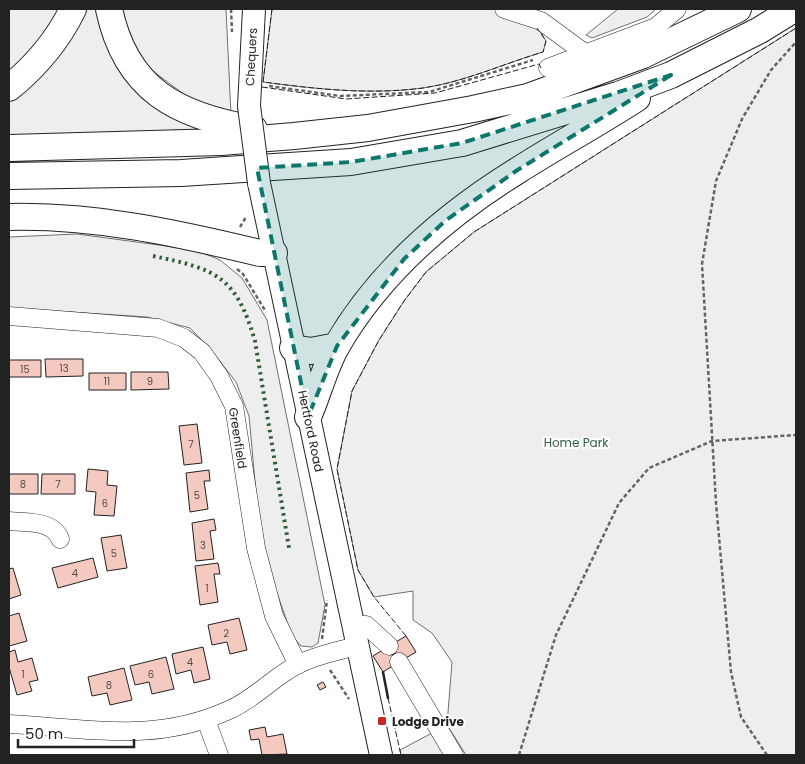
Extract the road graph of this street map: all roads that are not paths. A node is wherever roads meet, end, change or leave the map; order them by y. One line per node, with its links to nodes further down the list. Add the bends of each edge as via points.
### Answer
1 (73, 9): 12 (highway, via 46,53)
2 (109, 9): 14 (highway, via 119,46 128,62 155,92 194,115 220,124)
3 (254, 9): 13 (main road, Chequers)
4 (504, 9): 8 (street)
5 (677, 9): 9 (street, via 656,27)
6 (738, 9): 14 (highway, via 644,55 528,97 368,128)
7 (794, 9): 11 (highway, via 760,30)
8 (526, 11): 9 (street, via 548,18)
9 (586, 54): 10 (street)
10 (545, 62)
11 (670, 75): 16 (highway, via 618,95 462,143 351,162 181,172); 20 (highway, via 597,124 516,171 445,221 404,259 365,305)
12 (9, 88)
13 (249, 106): 18 (main road, Hertford Road, bridge, via 259,183)
14 (294, 136): 15 (highway, via 221,142)
15 (9, 148)
16 (9, 176)
17 (9, 217): 18 (highway, via 71,218 151,228 260,253)
18 (274, 253): 21 (main road, Hertford Road)
19 (9, 316): 28 (street, Greenfield, via 158,328 184,338 202,352 234,406 256,548 274,616)
20 (337, 346): 21 (highway, via 311,351); 22 (highway)
21 (293, 348): 22 (main road, Hertford Road)
22 (308, 417): 25 (main road, Hertford Road)
23 (9, 521): 24 (street, via 50,526)
24 (60, 539)
25 (354, 635): 26 (street, via 366,624); 28 (street); 32 (main road, Hertford Road)
26 (390, 646)
27 (399, 662): 33 (street)
28 (298, 665): 29 (street, via 232,710)
29 (206, 720): 30 (street, via 165,730 128,733); 31 (street)
30 (9, 724)
31 (219, 755)
32 (381, 755)
33 (454, 755)

